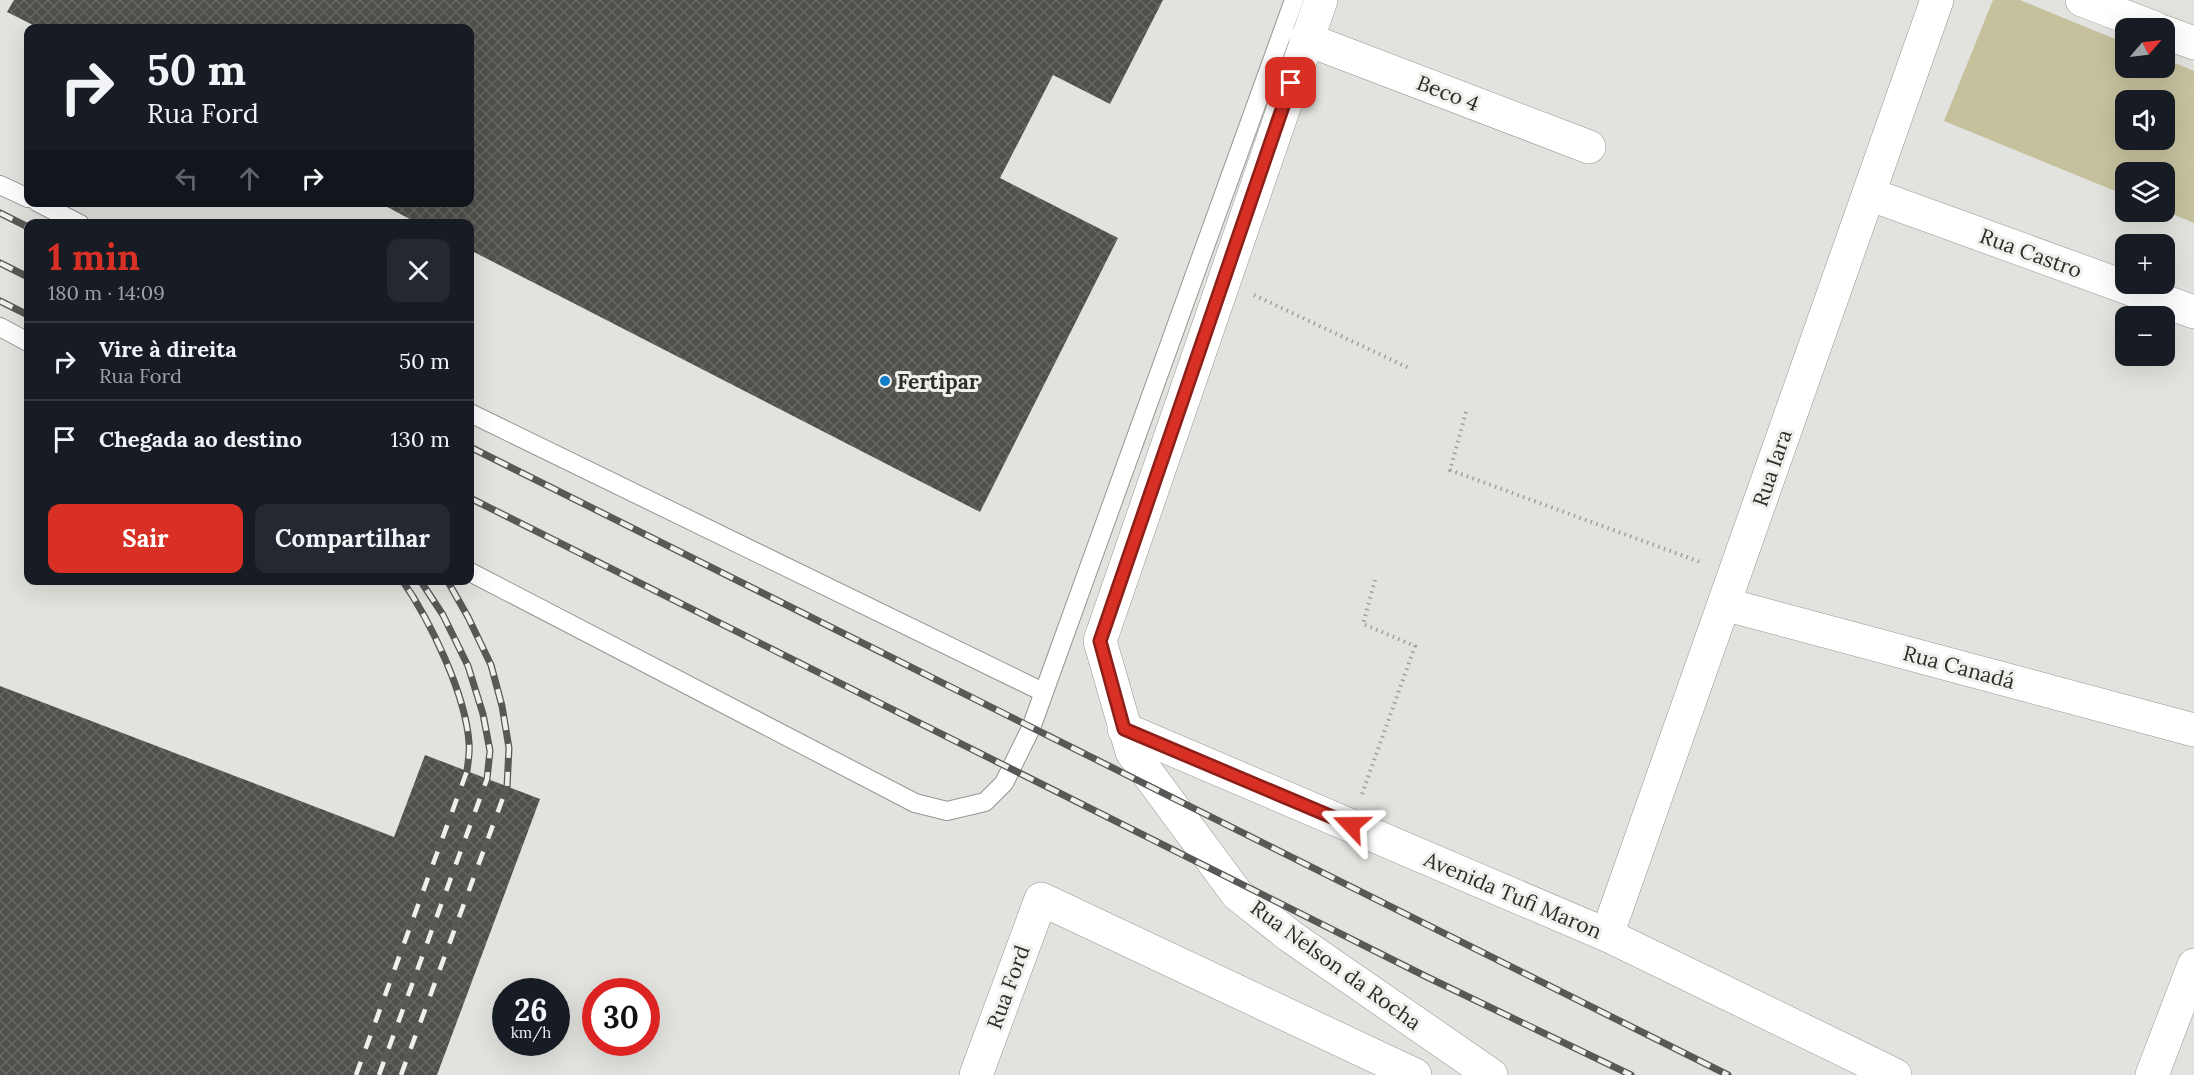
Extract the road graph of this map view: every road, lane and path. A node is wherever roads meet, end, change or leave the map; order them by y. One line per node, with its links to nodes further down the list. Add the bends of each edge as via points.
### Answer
1 (1294, 0): 25 (lane)
2 (1322, 0): 7 (street)
3 (1937, 0): 11 (street, Rua Iara)
4 (2082, 0): 5 (street)
5 (2129, 18)
6 (2175, 36): 8 (street)
7 (1306, 39): 9 (street, Beco 4); 15 (street)
8 (2194, 44)
9 (1589, 147)
10 (0, 184): 12 (lane)
11 (1869, 194): 16 (street, Rua Castro); 24 (street, Rua Iara)
12 (24, 196)
13 (47, 207): 14 (lane)
14 (70, 219)
15 (1224, 280): 19 (path); 27 (street, via 1100,641)
16 (2194, 312)
17 (0, 327): 18 (lane)
18 (24, 340)
19 (1411, 369)
20 (1466, 412): 24 (path, via 1450,470)
21 (474, 415): 25 (lane)
22 (474, 574): 25 (lane, via 915,803 947,811 985,802 1004,783 1031,728)
23 (1375, 580): 28 (path, via 1363,624 1415,646)
24 (1729, 590): 26 (street, Rua Canadá); 29 (street, Rua Iara)
25 (1043, 692)
26 (2194, 730)
27 (1128, 740): 28 (street, Avenida Tufi Maron); 33 (street, Rua Nelson da Rocha, via 1237,894 1290,936)
28 (1351, 825): 29 (street, Avenida Tufi Maron)
29 (1607, 935): 34 (street, Avenida Tufi Maron)
30 (2194, 964): 35 (street)
31 (976, 1075): 32 (street, Rua Ford, via 1041,899)
32 (1415, 1075)
33 (1491, 1075)
34 (1895, 1075)
35 (2152, 1075)

